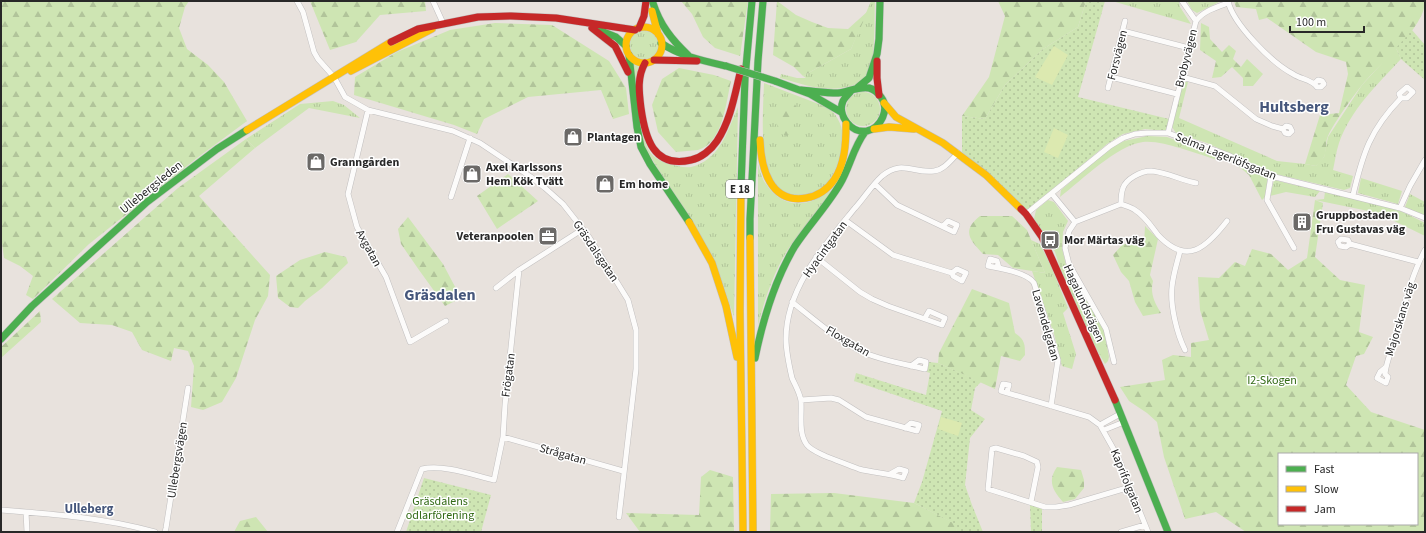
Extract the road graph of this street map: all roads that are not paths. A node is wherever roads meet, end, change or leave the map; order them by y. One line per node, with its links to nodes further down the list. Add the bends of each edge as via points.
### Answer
1 (297, 1): 28 (street, Gräsdalsgatan, via 303,12 314,52)
2 (432, 1): 12 (street)
3 (752, 1): 20 (main road, E 18)
4 (763, 1): 21 (main road, E 18)
5 (880, 1): 22 (main road, via 880,39)
6 (1182, 1): 11 (street)
7 (651, 2): 14 (main road); 16 (main road); 24 (main road, via 665,32)
8 (1228, 2): 11 (street, Brobyvägen, via 1209,10); 32 (street, via 1249,36 1262,51 1294,75)
9 (573, 21): 12 (main road, Ullebergsleden, via 511,16 478,17); 13 (main road, Ullebergsleden); 14 (main road, Ullebergsleden)
10 (1125, 21): 15 (street, Forsvägen)
11 (1196, 21): 19 (street, Brobyvägen)
12 (443, 23): 28 (main road, Ullebergsleden, via 418,30 392,42)
13 (592, 28): 18 (main road, Ullebergsleden, via 615,35); 31 (main road, via 615,46)
14 (637, 29): 16 (main road, via 650,29); 18 (main road, via 628,37)
15 (1123, 31): 19 (street); 29 (street, Forsvägen)
16 (659, 36): 17 (main road)
17 (661, 43): 24 (main road, via 670,50); 25 (main road, via 661,50)
18 (626, 46): 23 (main road)
19 (1189, 48): 30 (street, Brobyvägen)
20 (747, 49): 26 (main road, via 730,112 721,134 704,156 688,162 665,159 651,146 640,96 640,74); 85 (main road, E 18, via 740,210)
21 (759, 51): 42 (main road, via 760,155 769,182 779,192 798,199 816,195 827,188 836,176 843,159); 84 (main road, E 18, via 750,219)
22 (877, 54): 35 (main road, via 869,78); 37 (main road)
23 (629, 55): 26 (main road, via 636,61); 31 (main road)
24 (688, 55): 27 (main road)
25 (654, 60): 26 (main road); 27 (main road, via 694,61)
26 (645, 63)
27 (724, 66): 34 (main road, bridge)
28 (334, 76): 40 (street, Gräsdalsgatan, via 345,97); 79 (main road, Ullebergsleden, via 216,149 147,202 32,306)
29 (1111, 77): 33 (street, Forsvägen); 36 (street)
30 (1182, 77): 36 (street, Brobyvägen); 45 (street, via 1215,86 1256,119)
31 (632, 82): 85 (main road, via 643,151 688,219 712,264 726,306)
32 (1315, 83)
33 (1108, 88)
34 (801, 90): 35 (main road, via 827,93); 41 (main road)
35 (854, 90): 37 (main road, via 869,88); 41 (main road, via 843,100)
36 (1177, 94): 47 (street, Brobyvägen)
37 (879, 95): 39 (main road)
38 (1401, 98): 55 (street, via 1375,131 1367,146)
39 (884, 103): 43 (main road, via 884,117); 44 (main road, Hagalundsvägen, via 896,117)
40 (368, 110): 48 (street, Gräsdalsgatan, via 453,131); 78 (street, Axgatan, via 348,194 357,227 386,277 410,342)
41 (841, 112): 42 (main road)
42 (846, 124): 46 (main road)
43 (874, 128): 44 (main road, Hagalundsvägen); 46 (main road)
44 (917, 129): 49 (main road, Hagalundsvägen)
45 (1283, 129)
46 (865, 132): 84 (main road, via 856,145 840,183 780,272 768,303)
47 (1168, 133): 51 (street, Selma Lagerlöfsgatan, via 1228,155); 54 (street, Selma Lagerlöfsgatan, via 1147,132 1123,138)
48 (470, 138): 56 (street); 65 (street, Gräsdalsgatan, via 531,177 563,204)
49 (958, 153): 53 (street, Hyacintgatan, via 935,171 897,168 882,176); 59 (main road, Hagalundsvägen, via 986,175)
50 (1425, 160): 58 (street)
51 (1271, 176): 55 (street, Selma Lagerlöfsgatan); 67 (street, via 1267,200)
52 (1196, 183): 57 (street, via 1149,171 1141,173 1130,179 1123,187)
53 (875, 184): 61 (street, Hyacintgatan); 64 (street, via 897,205)
54 (1052, 194): 59 (street, Selma Lagerlöfsgatan); 63 (street)
55 (1353, 195): 58 (street, Selma Lagerlöfsgatan)
56 (451, 197)
57 (1121, 204): 63 (street); 69 (street, via 1142,215 1169,245)
58 (1400, 208): 60 (street, Selma Lagerlöfsgatan)
59 (1026, 214): 90 (main road, Hagalundsvägen, via 1042,237)
60 (1425, 218)
61 (845, 220): 70 (street, Hyacintgatan); 74 (street, via 893,255)
62 (1227, 221): 69 (street, via 1218,234 1203,247)
63 (1075, 222): 81 (street, via 1069,231 1065,248 1069,264 1106,329)
64 (942, 226)
65 (583, 229): 73 (street); 96 (street, Gräsdalsgatan, via 628,300 636,330 636,369)
66 (1350, 244): 71 (street)
67 (1294, 248)
68 (1425, 250): 71 (street, Majorskans väg)
69 (1180, 251): 80 (street, via 1172,294 1173,308)
70 (816, 257): 76 (street, Hyacintgatan); 77 (street, via 872,299)
71 (1418, 262): 83 (street, Majorskans väg)
72 (999, 268): 89 (street, Lavendelgatan, via 1028,277 1034,283 1058,360)
73 (519, 270): 75 (street); 95 (street, Frögatan)
74 (952, 273)
75 (496, 288)
76 (792, 302): 82 (street, Floxgatan, via 838,338 877,357); 88 (street, Hyacintgatan, via 787,320 787,357)
77 (926, 318)
78 (446, 321)
79 (1, 339)
80 (1185, 350)
81 (1114, 362)
82 (911, 366)
83 (1386, 367)
84 (752, 377): 110 (main road, E 18)
85 (741, 378): 109 (main road, E 18)
86 (188, 388): 107 (street, Ullebergsvägen, via 176,473)
87 (1007, 392): 89 (street, Kaprifolgatan)
88 (801, 400): 93 (street, via 839,400 866,417); 97 (street, Hyacintgatan, via 802,433 807,445 860,469)
89 (1051, 406): 92 (street, Kaprifolgatan, via 1089,417)
90 (1120, 414): 91 (main road, Hagalundsvägen); 92 (street)
91 (1124, 422): 94 (street); 113 (main road, Hagalundsvägen)
92 (1100, 425): 94 (street, Kaprifolgatan)
93 (905, 428)
94 (1104, 430): 98 (street, Kaprifolgatan)
95 (503, 437): 96 (street, Strågatan); 108 (street, Frögatan, via 494,480 442,468 422,469)
96 (623, 471): 102 (street, Gräsdalsgatan)
97 (890, 474)
98 (1130, 487): 99 (street, via 1056,507 1045,507); 103 (street, Kaprifolgatan)
99 (1032, 502): 99 (street, via 1037,462 1024,456 992,449 988,489)
100 (1, 510): 101 (street)
101 (26, 512): 104 (street, via 120,523); 105 (street)
102 (619, 517)
103 (1145, 525): 111 (street); 112 (street, Kaprifolgatan)
104 (135, 529): 106 (street)
105 (27, 532)
106 (155, 532)
107 (164, 532)
108 (397, 532)
109 (743, 532)
110 (753, 532)
111 (1121, 532)
112 (1148, 532)
113 (1168, 532)

